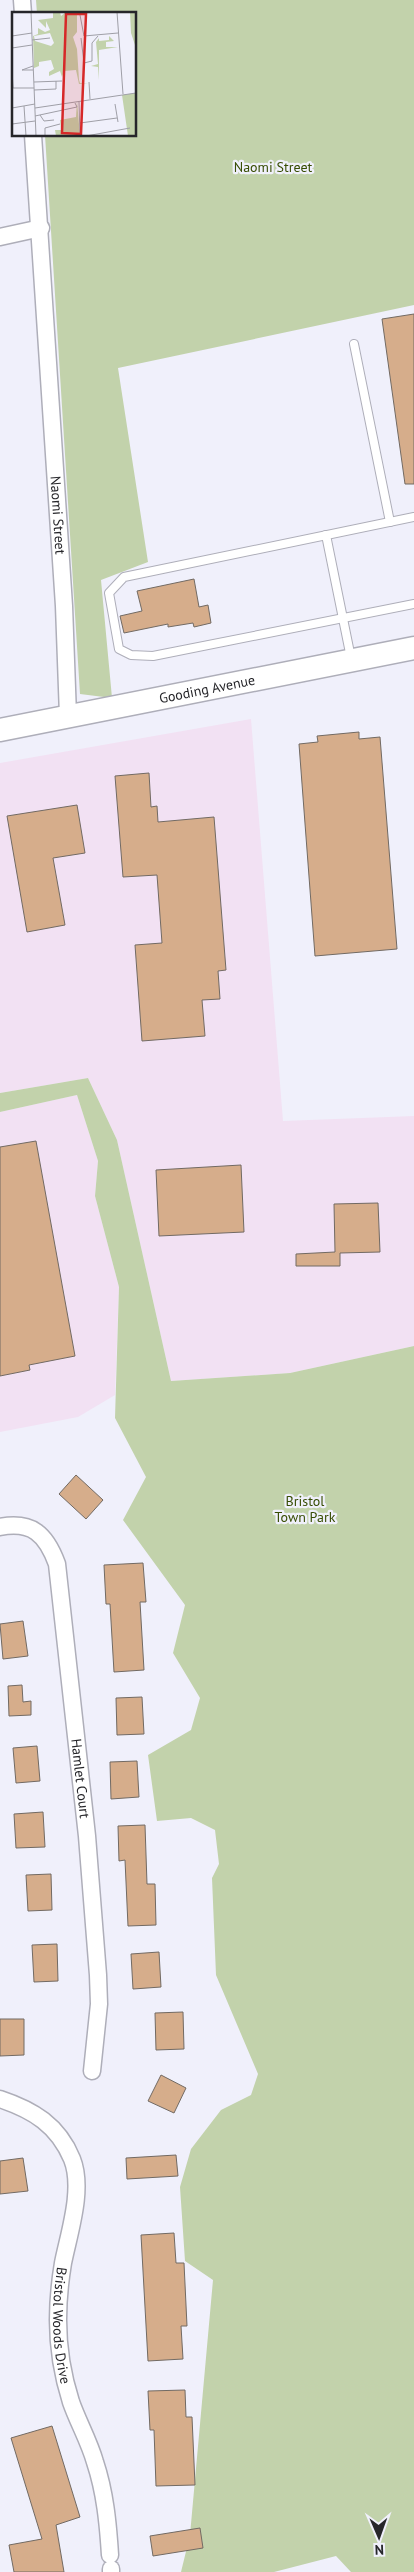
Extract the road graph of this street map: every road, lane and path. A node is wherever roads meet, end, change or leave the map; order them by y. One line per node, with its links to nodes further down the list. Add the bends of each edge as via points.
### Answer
1 (33, 136): 2 (street, Naomi Street)
2 (41, 228): 3 (street); 12 (street, Naomi Street)
3 (0, 237)
4 (354, 344): 6 (lane)
5 (414, 517): 6 (lane)
6 (390, 522): 7 (lane)
7 (326, 535): 9 (lane); 9 (lane, via 124,577 109,593 119,648 131,656 153,656)
8 (414, 604): 9 (lane)
9 (342, 618): 11 (lane)
10 (414, 648): 11 (main road, Gooding Avenue)
11 (351, 660): 12 (main road, Gooding Avenue)
12 (68, 716): 13 (main road, Gooding Avenue)
13 (0, 730)
14 (0, 1527): 15 (street, Hamlet Court, via 22,1525 42,1535 57,1564 87,1836 98,1975 99,2014)
15 (92, 2071)
16 (0, 2099): 17 (street, Bristol Woods Drive, via 41,2116 60,2136 73,2160 76,2202 63,2266 58,2320 65,2379 95,2460 107,2509)
17 (110, 2565)

